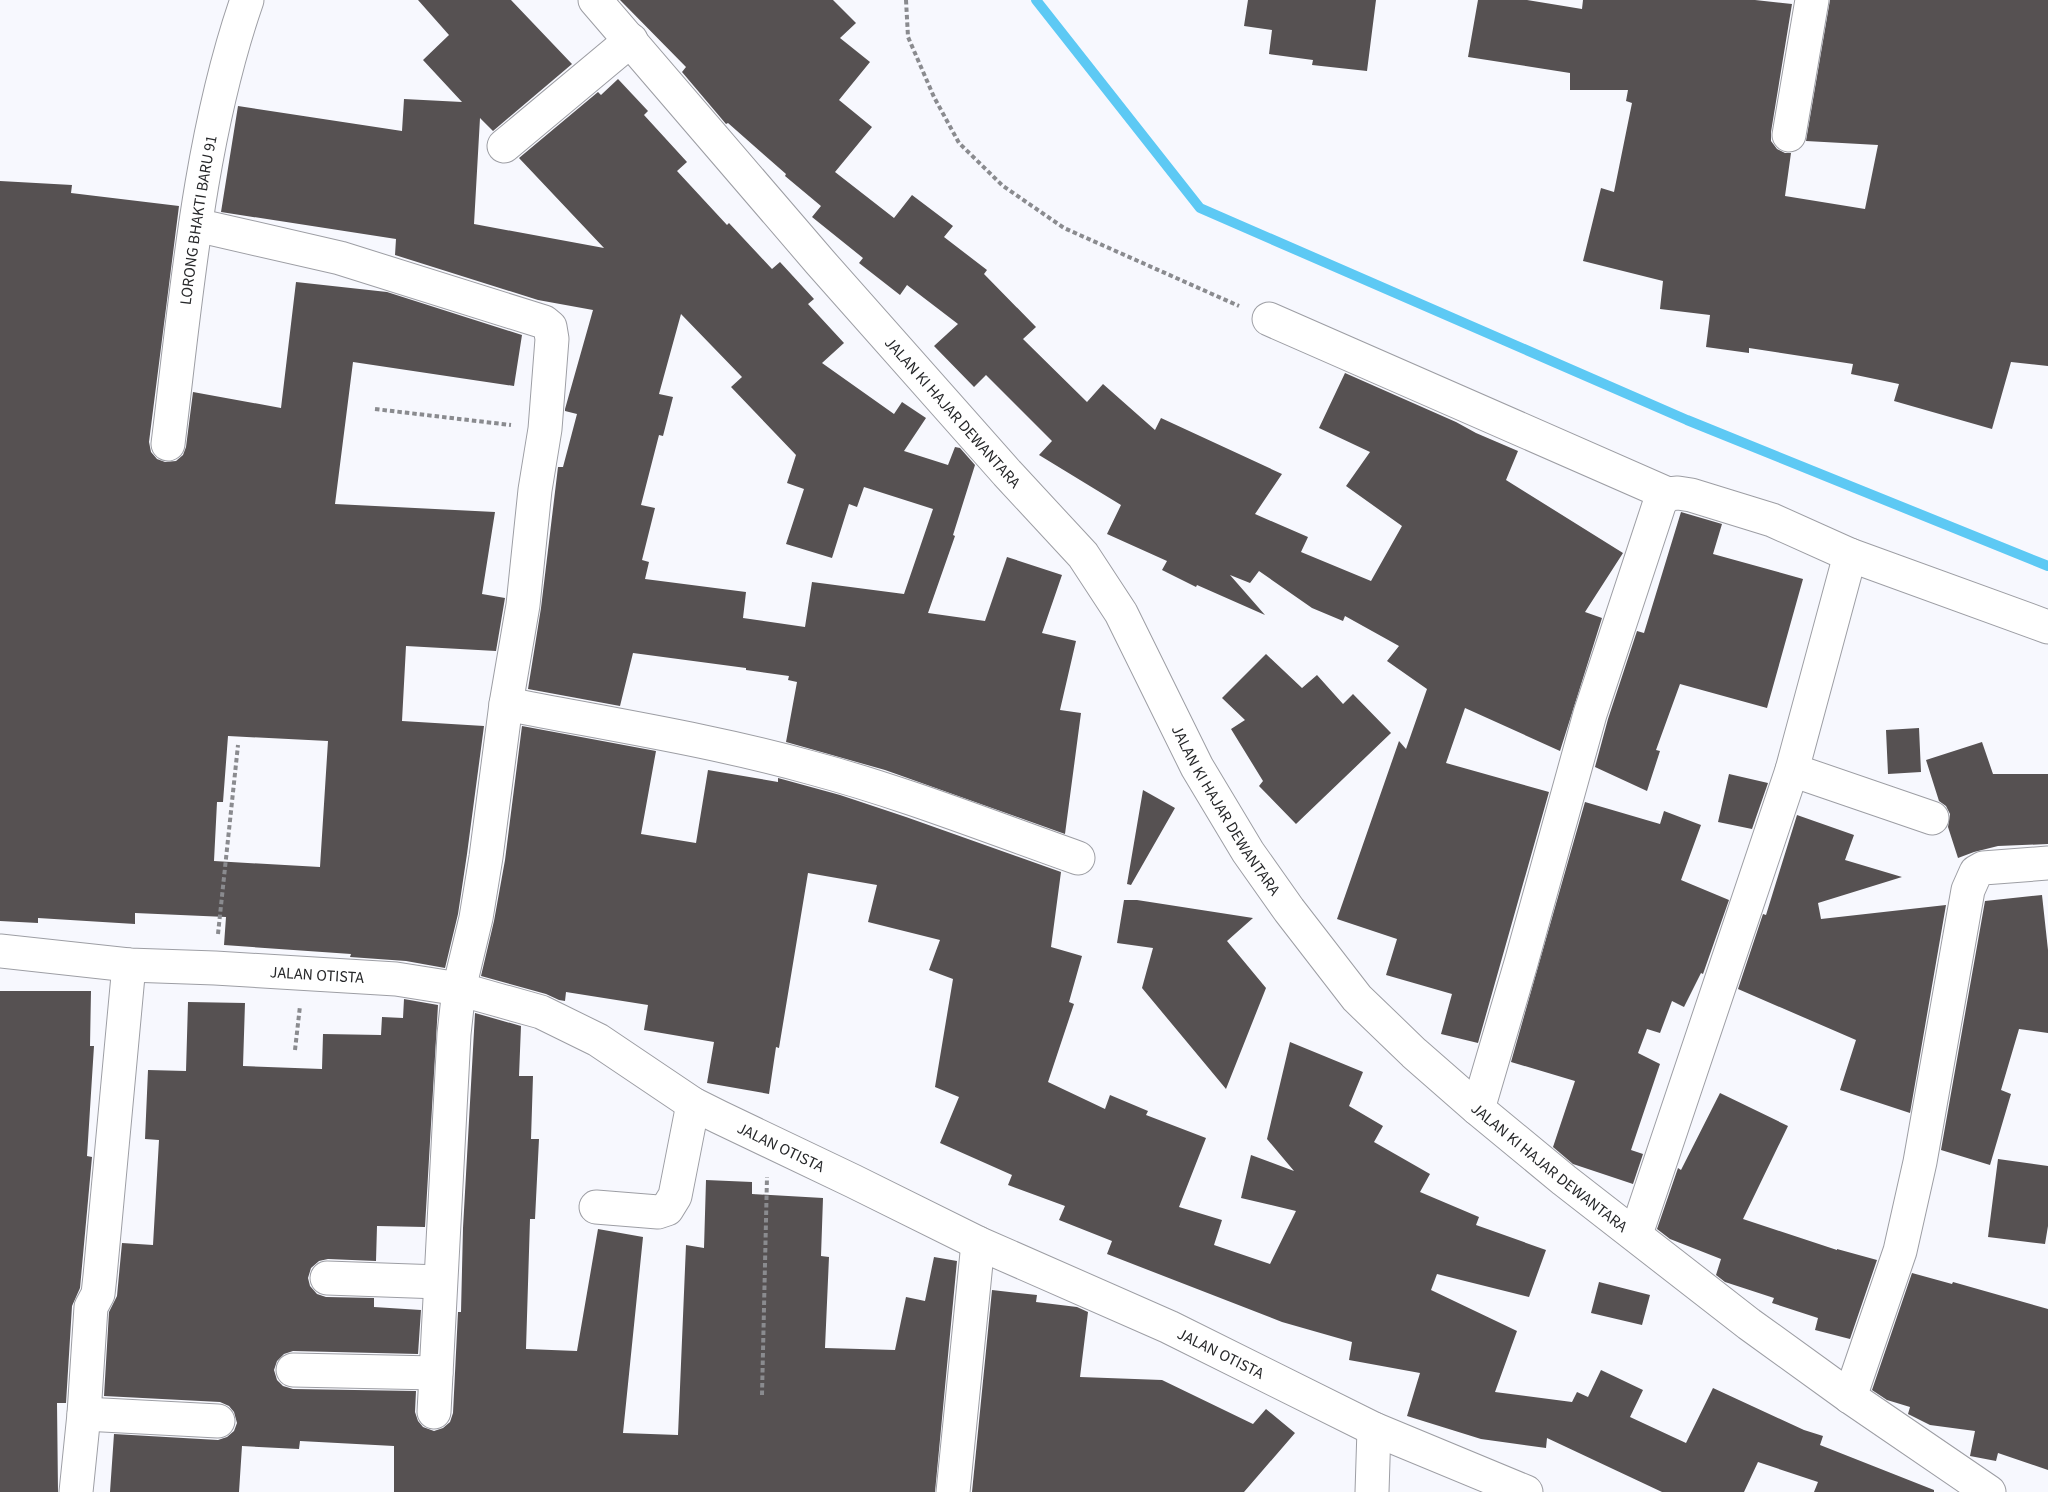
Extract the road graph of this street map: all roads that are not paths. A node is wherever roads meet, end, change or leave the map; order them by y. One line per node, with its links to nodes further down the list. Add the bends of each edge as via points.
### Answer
1 (246, 0): 7 (street, LORONG BHAKTI BARU 91, via 213,129)
2 (596, 0): 4 (street, JALAN KI HAJAR DEWANTARA)
3 (1812, 0): 5 (street)
4 (631, 40): 6 (street); 22 (street, JALAN KI HAJAR DEWANTARA, via 820,262 1083,555 1121,613 1197,767 1248,852 1289,910 1357,998)
5 (1789, 135)
6 (504, 146)
7 (196, 225): 9 (street, LORONG BHAKTI BARU 91); 13 (street, via 340,258 550,327 545,429)
8 (1269, 319): 10 (street)
9 (168, 444)
10 (1668, 494): 11 (street, via 1691,495 1772,520); 22 (street, via 1660,502 1590,714)
11 (1850, 555): 12 (street); 14 (street)
12 (2048, 627)
13 (506, 704): 16 (street, via 811,767); 20 (street, via 476,918)
14 (1792, 770): 15 (street); 24 (street)
15 (1932, 818)
16 (1078, 858)
17 (2048, 863): 30 (street, via 1983,868 1976,872 1968,890 1920,1162 1900,1251)
18 (0, 951): 19 (street, JALAN OTISTA)
19 (129, 965): 20 (street, JALAN OTISTA, via 396,979); 32 (street, via 100,1276 98,1294 91,1307)
20 (459, 989): 21 (street, JALAN OTISTA, via 541,1012 598,1040); 27 (street)
21 (693, 1104): 23 (street, via 675,1196 667,1209 658,1212); 25 (street, JALAN OTISTA)
22 (1479, 1110): 24 (street, JALAN KI HAJAR DEWANTARA)
23 (596, 1207)
24 (1636, 1234): 30 (street, JALAN KI HAJAR DEWANTARA, via 1749,1324)
25 (978, 1243): 34 (street, JALAN OTISTA, via 1169,1327); 37 (street)
26 (327, 1278): 27 (street)
27 (440, 1282): 29 (street)
28 (293, 1370): 29 (street)
29 (436, 1373): 31 (street)
30 (1850, 1397): 39 (street, JALAN KI HAJAR DEWANTARA)
31 (434, 1412)
32 (84, 1414): 33 (street); 36 (street)
33 (218, 1421)
34 (1374, 1429): 35 (street, JALAN OTISTA); 38 (street)
35 (1509, 1489)
36 (76, 1492)
37 (953, 1492)
38 (1372, 1492)
39 (1989, 1492)

